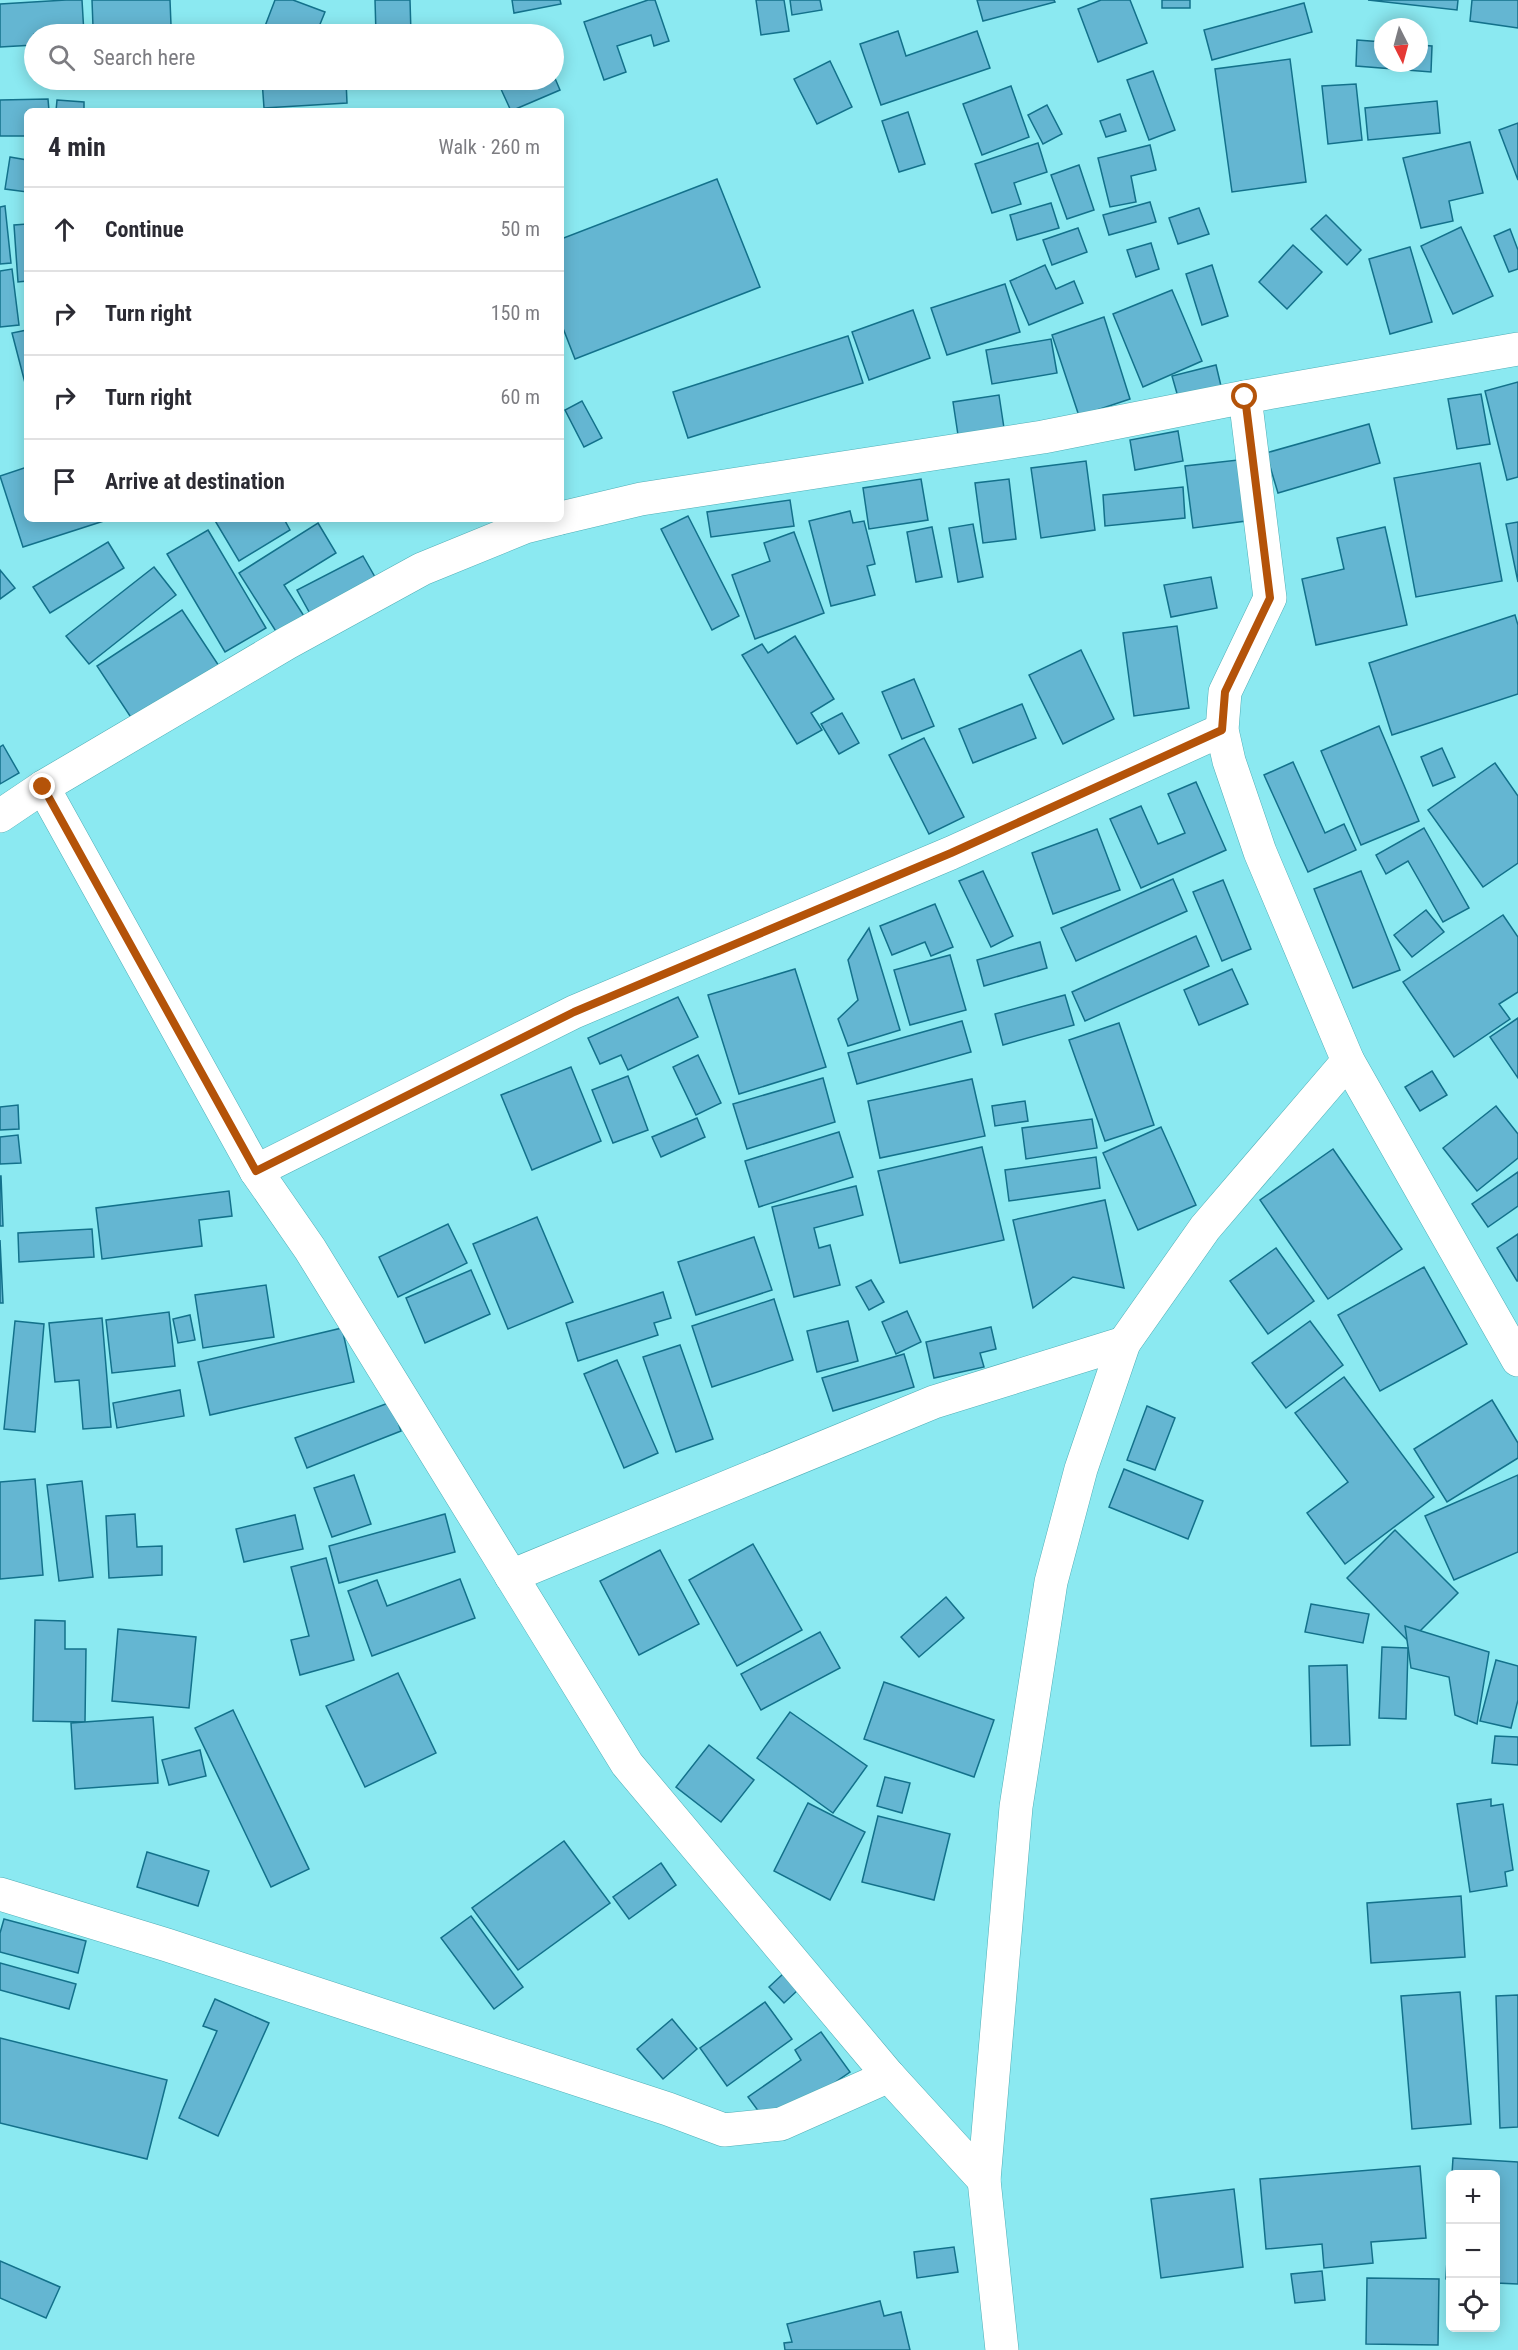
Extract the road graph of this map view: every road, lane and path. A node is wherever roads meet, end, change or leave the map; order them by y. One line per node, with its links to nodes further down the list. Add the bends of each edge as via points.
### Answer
1 (1518, 349): 2 (street)
2 (1245, 397): 3 (street, via 1043,437 641,499); 5 (street, via 1270,598 1225,692)
3 (564, 518)
4 (546, 522): 6 (street, via 422,569 287,643)
5 (1222, 730): 8 (street, via 1260,852); 9 (street, via 951,853 574,1012)
6 (43, 787): 7 (street); 9 (street)
7 (0, 816)
8 (1348, 1061): 10 (street, via 1205,1228); 11 (street)
9 (256, 1171): 12 (street, via 310,1250)
10 (1124, 1343): 12 (street, via 934,1402); 15 (street, via 1081,1469 1051,1582 1016,1807)
11 (1518, 1360)
12 (511, 1576): 14 (street, via 627,1764)
13 (0, 1894): 14 (street, via 289,1985 724,2130 781,2124)
14 (889, 2076): 15 (street)
15 (984, 2180): 16 (street)
16 (1002, 2350)

